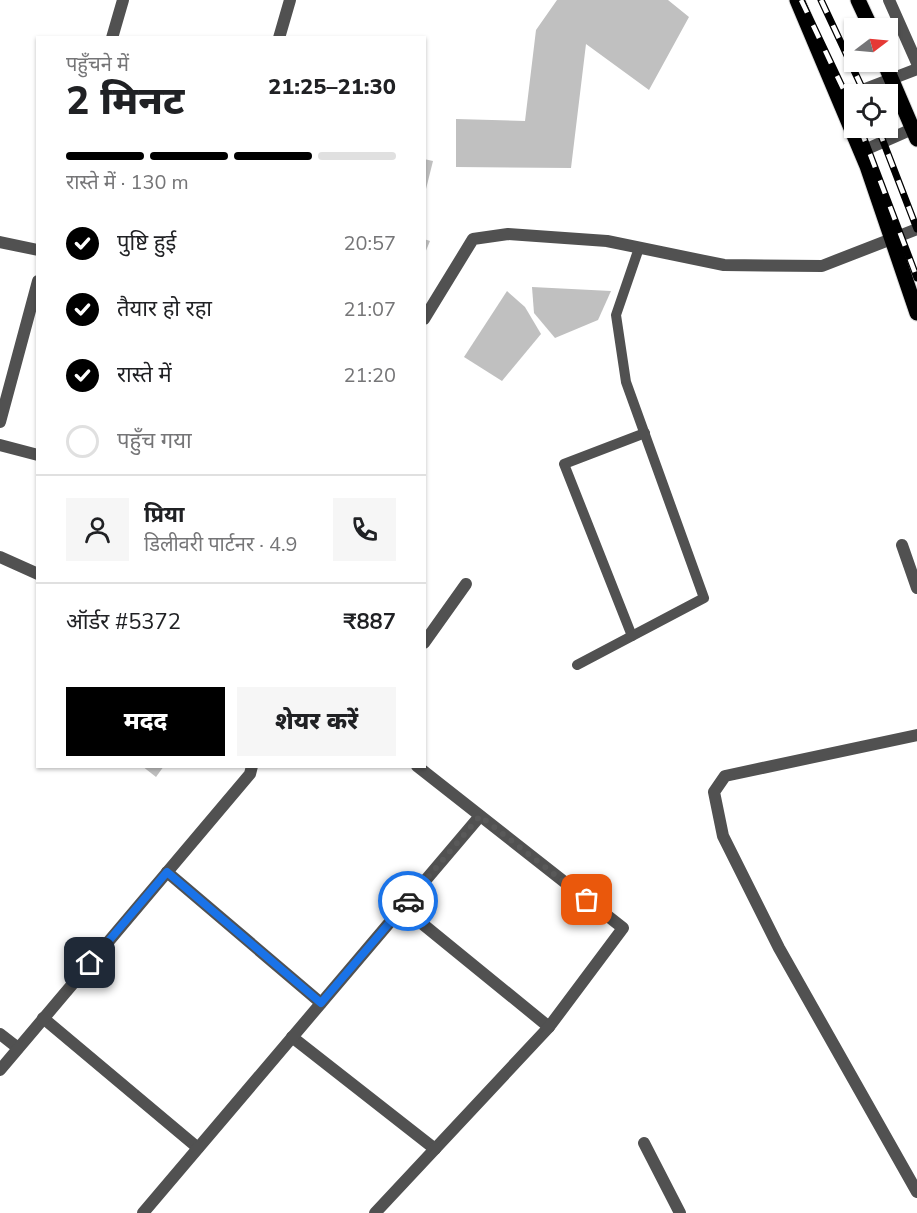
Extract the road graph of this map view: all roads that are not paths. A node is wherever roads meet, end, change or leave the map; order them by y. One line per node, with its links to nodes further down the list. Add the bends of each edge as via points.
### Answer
1 (123, 0): 7 (street)
2 (290, 0): 8 (street)
3 (797, 0): 13 (main road)
4 (858, 0): 6 (main road)
5 (889, 0): 9 (street)
6 (866, 18)
7 (113, 36)
8 (280, 36)
9 (917, 63)
10 (917, 69): 12 (street)
11 (889, 72): 12 (main road)
12 (891, 77): 13 (street); 14 (main road)
13 (839, 99): 15 (main road)
14 (916, 132): 15 (street)
15 (860, 152): 17 (main road)
16 (917, 229): 17 (street)
17 (891, 239): 19 (street, via 822,266 724,265); 22 (main road)
18 (0, 243): 20 (street)
19 (639, 248): 23 (street, via 607,241 508,234 473,239); 25 (lane, via 616,315 626,382)
20 (36, 250)
21 (36, 288): 24 (street)
22 (917, 313)
23 (426, 316)
24 (0, 422)
25 (645, 433): 33 (lane, via 704,598); 33 (lane, via 564,464)
26 (0, 445): 27 (street)
27 (36, 454)
28 (902, 545): 32 (street)
29 (0, 557): 30 (street)
30 (36, 573)
31 (466, 584): 34 (street)
32 (917, 588)
33 (632, 636): 35 (lane)
34 (426, 640)
35 (577, 665)
36 (917, 735): 52 (street, via 724,776 714,792 723,836 779,948)
37 (252, 768): 40 (street)
38 (420, 768): 39 (street)
39 (480, 816): 41 (street); 44 (street, via 623,928)
40 (167, 872): 42 (street); 43 (street)
41 (403, 908): 42 (street); 44 (street)
42 (321, 1003): 46 (street)
43 (43, 1018): 47 (street); 50 (street)
44 (549, 1027): 51 (street)
45 (0, 1034): 47 (street)
46 (292, 1038): 50 (street); 51 (street)
47 (18, 1048): 48 (street)
48 (0, 1070)
49 (644, 1143): 55 (street)
50 (198, 1148): 53 (street)
51 (435, 1149): 54 (street)
52 (917, 1192)
53 (143, 1213)
54 (375, 1213)
55 (680, 1213)

